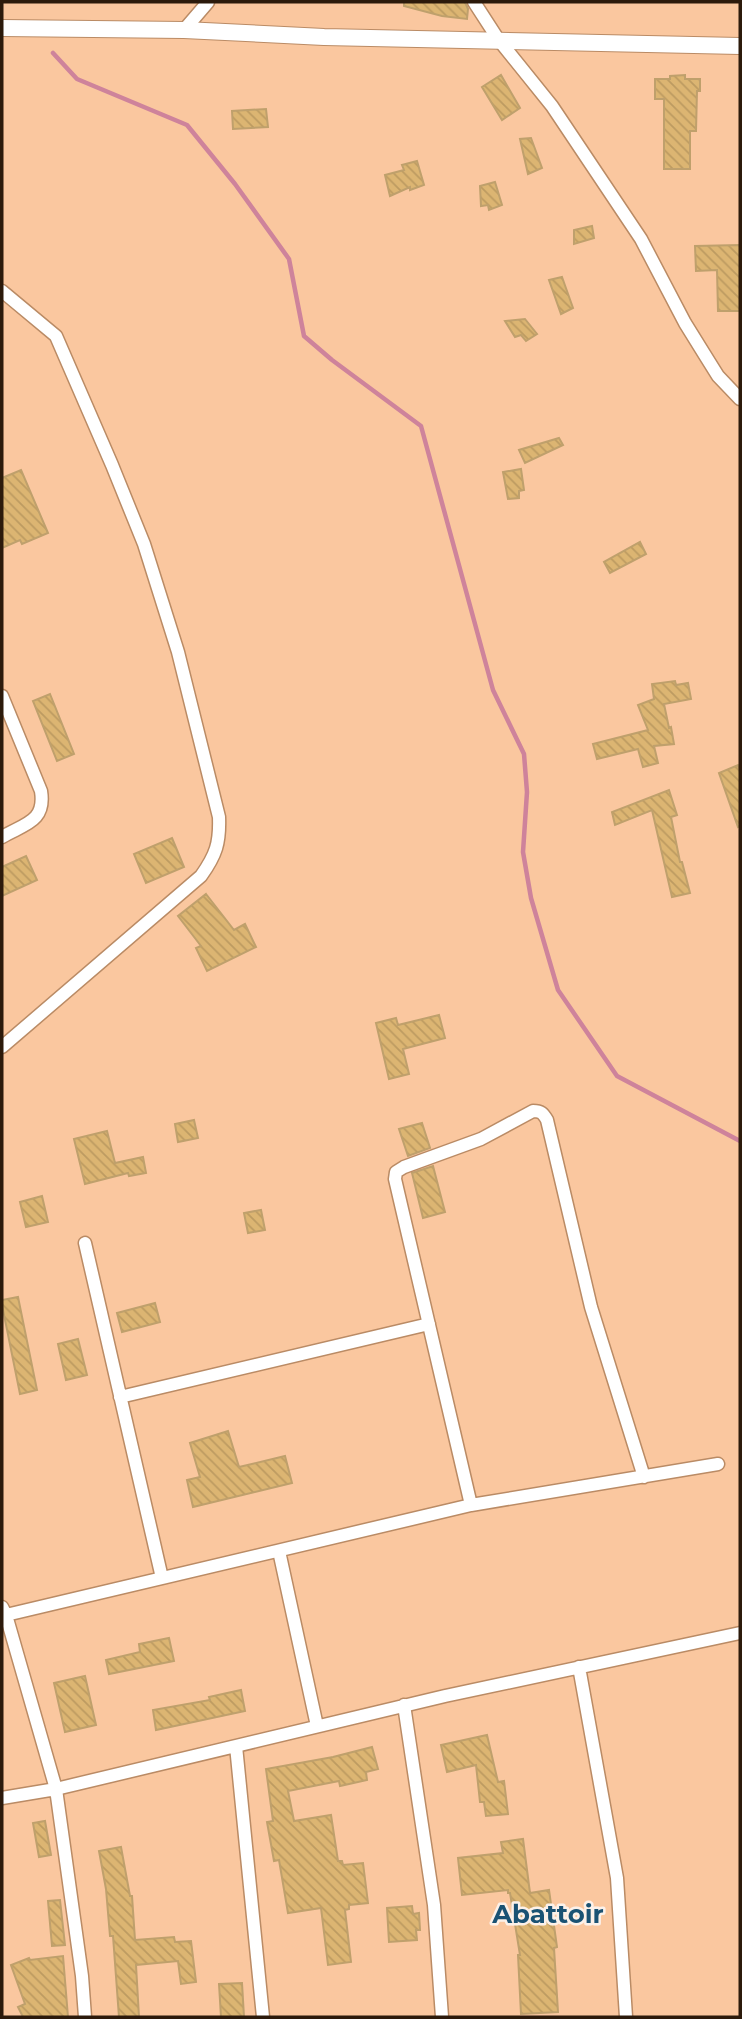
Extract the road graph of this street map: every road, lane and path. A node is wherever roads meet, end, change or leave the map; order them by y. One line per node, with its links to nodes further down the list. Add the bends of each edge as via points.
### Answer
1 (208, 2): 4 (street)
2 (474, 2): 5 (street)
3 (2, 28): 4 (street)
4 (184, 30): 5 (street)
5 (498, 39): 6 (street); 8 (street, via 552,106 641,239 718,376)
6 (740, 46)
7 (2, 291): 11 (street, via 56,336 144,544 178,652 219,817 220,838 213,860 201,876)
8 (740, 399)
9 (2, 696): 10 (street, via 43,803 34,819)
10 (2, 837)
11 (2, 1048)
12 (85, 1242): 14 (street)
13 (429, 1324): 14 (street); 16 (street, via 396,1172 539,1111 547,1120 591,1307); 17 (street)
14 (120, 1397): 19 (street)
15 (719, 1464): 16 (street)
16 (644, 1477): 17 (street)
17 (471, 1505): 18 (street)
18 (279, 1551): 19 (street); 24 (street)
19 (162, 1578): 20 (street)
20 (4, 1611): 26 (street)
21 (740, 1633): 22 (street)
22 (579, 1667): 23 (street); 31 (street, via 617,1878)
23 (404, 1705): 24 (street); 30 (street, via 434,1905)
24 (317, 1726): 25 (street)
25 (236, 1746): 26 (street); 29 (street)
26 (56, 1789): 27 (street); 28 (street)
27 (2, 1798)
28 (85, 2017)
29 (263, 2017)
30 (442, 2017)
31 (626, 2017)

